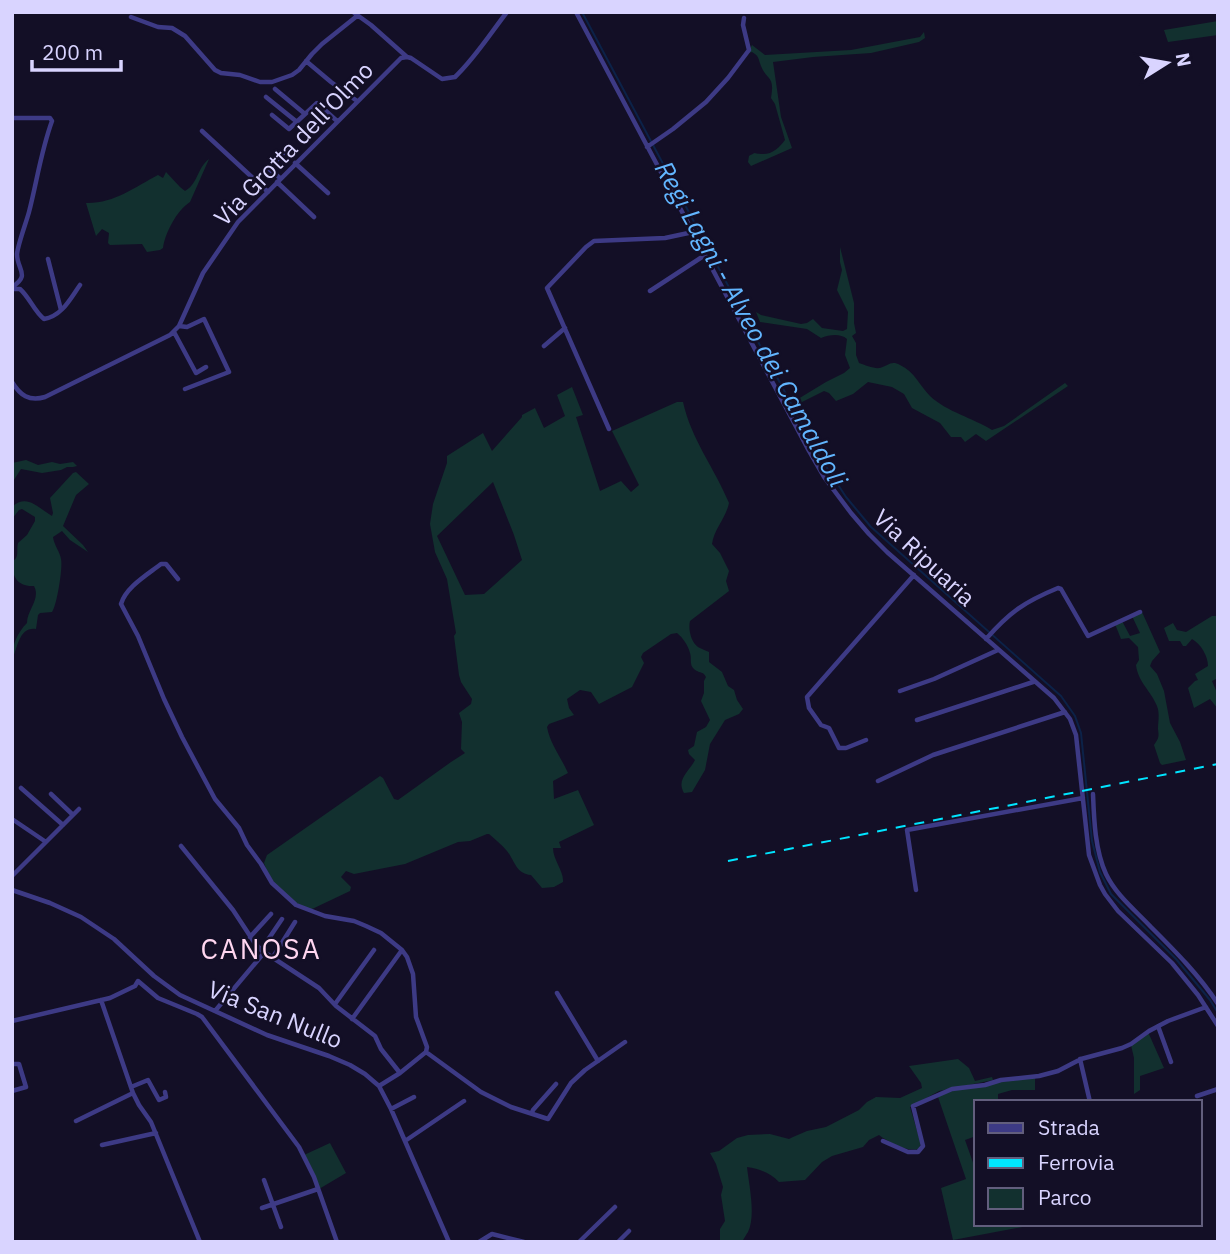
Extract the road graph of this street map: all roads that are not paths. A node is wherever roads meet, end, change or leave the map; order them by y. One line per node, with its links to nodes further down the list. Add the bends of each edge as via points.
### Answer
1 (507, 12): 6 (street, Via Grotta dell'Olmo, via 455,77 442,79)
2 (576, 12): 17 (street, Via Ripuaria)
3 (355, 14): 6 (street); 7 (street)
4 (131, 17): 7 (street, via 172,28 222,73 272,82 292,75)
5 (744, 19): 17 (street, via 748,50 728,78 706,102)
6 (407, 57): 10 (street, Via Grotta dell'Olmo)
7 (306, 61): 10 (street)
8 (275, 89): 11 (street)
9 (266, 97): 15 (street)
10 (357, 101): 14 (street, Via Grotta dell'Olmo)
11 (305, 114): 14 (street, via 317,103); 15 (street)
12 (272, 115): 15 (street, via 289,129)
13 (12, 118): 28 (street, via 52,121 17,253 22,278)
14 (337, 121): 19 (street, Via Grotta dell'Olmo)
15 (297, 122)
16 (202, 131): 21 (street)
17 (647, 147): 24 (street, Via Ripuaria)
18 (287, 149): 20 (street, via 269,169)
19 (295, 163): 20 (street, Via Grotta dell'Olmo); 22 (street)
20 (279, 180): 21 (street, Via Grotta dell'Olmo); 23 (street)
21 (268, 191): 31 (street, Via Grotta dell'Olmo, via 238,222 203,273)
22 (328, 193)
23 (314, 216)
24 (693, 232): 25 (street, Via Ripuaria); 32 (street, via 590,244 547,288)
25 (705, 255): 29 (street); 39 (street, Via Ripuaria, via 824,477 869,534)
26 (48, 259): 30 (street)
27 (80, 285): 30 (street)
28 (12, 288): 30 (street, via 25,293 42,319)
29 (650, 291)
30 (62, 311)
31 (179, 326): 33 (street, Via Grotta dell'Olmo); 37 (street, via 204,320 229,372)
32 (565, 328): 34 (street); 38 (street)
33 (174, 332): 35 (street, via 196,373); 36 (street, Via Grotta dell'Olmo, via 45,397 26,397)
34 (544, 346)
35 (206, 367)
36 (12, 382)
37 (185, 389)
38 (608, 429)
39 (914, 575): 42 (street, Via Ripuaria); 48 (street, via 807,697 809,708 821,725 829,728 839,748)
40 (178, 579): 69 (street, via 161,564 129,590 121,604 181,737 215,799 239,828 272,883 292,903 366,926)
41 (1140, 612): 42 (street, via 1088,636 1058,588 1025,603)
42 (986, 638): 43 (street, Via Ripuaria)
43 (998, 650): 44 (street, Via Ripuaria); 45 (street)
44 (1033, 681): 46 (street, Via Ripuaria); 47 (street)
45 (900, 691)
46 (1065, 712): 49 (street, via 933,755); 53 (street, Via Ripuaria, via 1076,735)
47 (917, 720)
48 (866, 740)
49 (878, 781)
50 (21, 788): 57 (street)
51 (51, 794): 55 (street)
52 (1093, 794): 73 (street, via 1098,845 1113,886)
53 (1083, 798): 62 (street, via 907,831); 77 (street, Via Ripuaria, via 1089,856 1105,894 1172,963)
54 (79, 809): 55 (street)
55 (73, 815): 57 (street)
56 (12, 819): 58 (street)
57 (63, 825): 58 (street)
58 (46, 842): 60 (street)
59 (181, 846): 66 (street)
60 (12, 876)
61 (12, 890): 78 (street, Via San Nullo, via 81,917 114,939 169,988)
62 (916, 890)
63 (271, 914): 66 (street)
64 (282, 919): 67 (street)
65 (295, 922): 70 (street)
66 (250, 937): 67 (street)
67 (261, 950): 70 (street); 78 (street, via 263,954)
68 (374, 950): 75 (street)
69 (402, 950): 79 (street); 84 (street, via 413,974 416,1022)
70 (272, 957): 75 (street)
71 (1217, 989): 73 (street)
72 (557, 993): 86 (street)
73 (1212, 996): 76 (street)
74 (101, 1000): 80 (street); 93 (street); 108 (street, via 138,981 158,998 201,1017 294,1140)
75 (335, 1004): 79 (street)
76 (1218, 1004)
77 (1206, 1007): 81 (street); 82 (street, Via Ripuaria)
78 (215, 1011): 91 (street, Via San Nullo, via 350,1065)
79 (352, 1019): 89 (street, via 375,1036)
80 (12, 1021)
81 (1158, 1026): 85 (street, via 1122,1048); 87 (street)
82 (1218, 1026)
83 (625, 1042): 86 (street)
84 (426, 1052): 89 (street); 101 (street, via 481,1092)
85 (1080, 1059): 98 (street); 105 (street, via 1039,1076 952,1088 913,1106 923,1146 918,1152)
86 (598, 1061): 101 (street, via 571,1083 548,1119)
87 (1171, 1062)
88 (12, 1064): 94 (street, via 19,1064 26,1087)
89 (400, 1073): 91 (street)
90 (556, 1084): 101 (street)
91 (379, 1086): 100 (street, Via San Nullo)
92 (1218, 1089): 97 (street)
93 (132, 1090): 95 (street, via 148,1080 159,1100 166,1097); 102 (street); 103 (street)
94 (12, 1091)
95 (164, 1093)
96 (414, 1097): 100 (street)
97 (1197, 1097)
98 (1090, 1100)
99 (464, 1101): 104 (street)
100 (391, 1109): 104 (street, Via San Nullo)
101 (532, 1113)
102 (76, 1121)
103 (156, 1133): 106 (street); 114 (street)
104 (405, 1141): 116 (street, Via San Nullo)
105 (883, 1141)
106 (102, 1145)
107 (264, 1181): 109 (street)
108 (318, 1189): 109 (street); 115 (street)
109 (273, 1205): 111 (street); 112 (street)
110 (615, 1207): 119 (street)
111 (262, 1208)
112 (281, 1227)
113 (629, 1231): 120 (street)
114 (200, 1242)
115 (337, 1242)
116 (449, 1242)
117 (479, 1242): 118 (street, via 492,1234)
118 (524, 1242)
119 (579, 1242)
120 (618, 1242)

